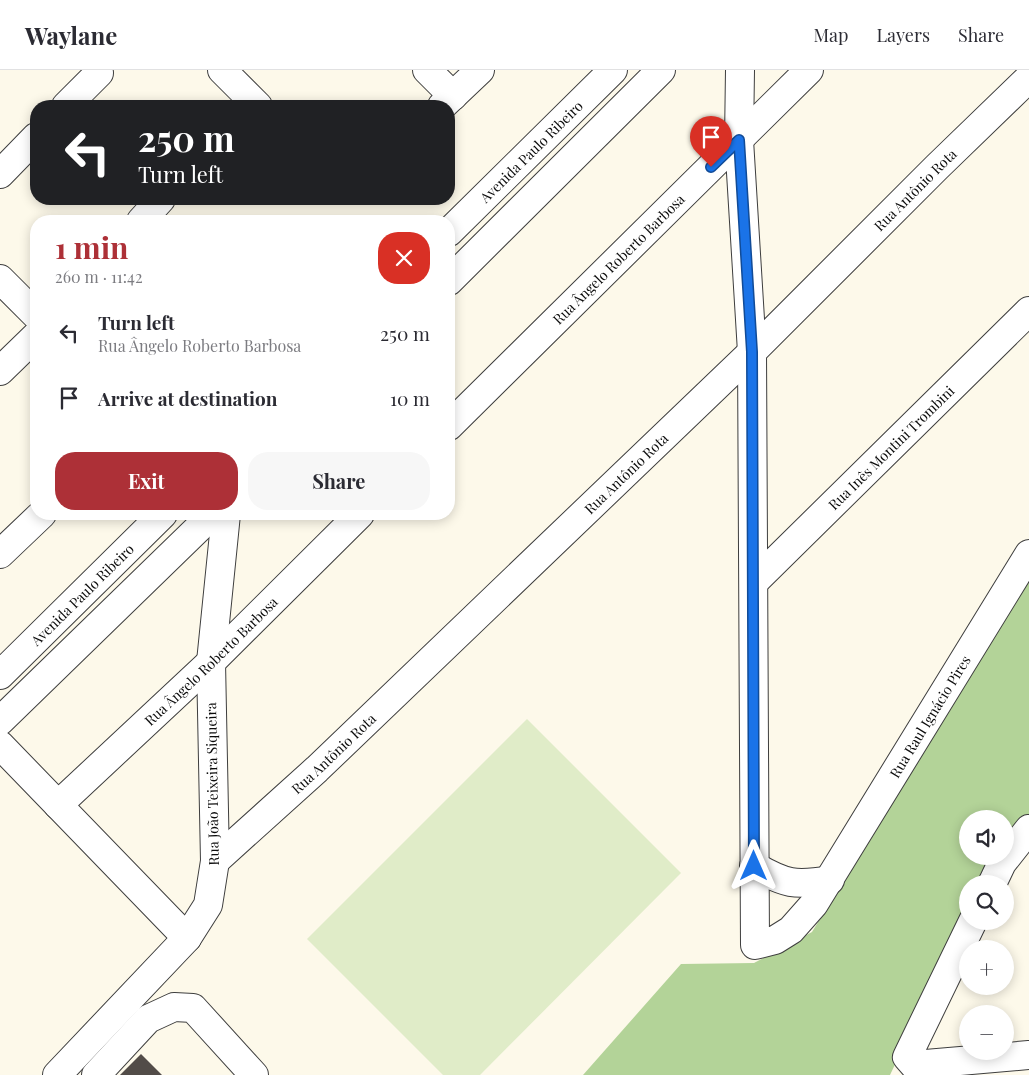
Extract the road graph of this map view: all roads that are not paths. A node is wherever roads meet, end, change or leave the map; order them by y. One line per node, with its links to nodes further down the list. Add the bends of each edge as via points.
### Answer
1 (222, 70): 11 (street)
2 (427, 70): 12 (street)
3 (480, 70): 13 (street)
4 (613, 70): 19 (street, Avenida Paulo Ribeiro)
5 (662, 70): 20 (street)
6 (740, 70): 14 (street)
7 (809, 70): 14 (street, Rua Ângelo Roberto Barbosa)
8 (99, 73): 10 (street)
9 (1029, 78): 25 (street, Rua Antônio Rota)
10 (72, 100)
11 (252, 100)
12 (446, 100)
13 (448, 100)
14 (739, 140): 25 (street); 27 (street, Rua Ângelo Roberto Barbosa)
15 (30, 143): 16 (street)
16 (0, 174)
17 (156, 205): 18 (street)
18 (146, 215)
19 (455, 226)
20 (455, 275)
21 (0, 279): 22 (street)
22 (30, 309)
23 (1029, 312): 35 (street, Rua Inês Montini Trombini)
24 (30, 342): 26 (street)
25 (752, 352): 35 (street); 42 (street, Rua Antônio Rota, via 324,762)
26 (0, 371)
27 (455, 420)
28 (36, 520): 33 (street)
29 (157, 520): 37 (street, Avenida Paulo Ribeiro)
30 (207, 520): 38 (street)
31 (225, 520): 36 (street, Rua João Teixeira Siqueira)
32 (354, 520): 36 (street, Rua Ângelo Roberto Barbosa)
33 (0, 554)
34 (1029, 554): 45 (street, Rua Raul Ignácio Pires)
35 (754, 582): 43 (street)
36 (211, 662): 40 (street, Rua Ângelo Roberto Barbosa); 42 (street, Rua João Teixeira Siqueira)
37 (0, 675)
38 (0, 721)
39 (0, 745): 40 (street)
40 (58, 805): 47 (street)
41 (1029, 829): 44 (street, via 1002,862)
42 (215, 861): 47 (street, Rua João Teixeira Siqueira, via 208,905)
43 (754, 866): 45 (street, via 790,883); 45 (street, Rua Raul Ignácio Pires, via 755,945 775,940 791,930)
44 (996, 875)
45 (830, 880)
46 (969, 930): 48 (street, via 908,1058 914,1066)
47 (187, 938): 49 (street)
48 (1029, 1055)
49 (57, 1075)
50 (96, 1075): 51 (street, via 148,1019 174,1007 193,1008)
51 (254, 1075)

